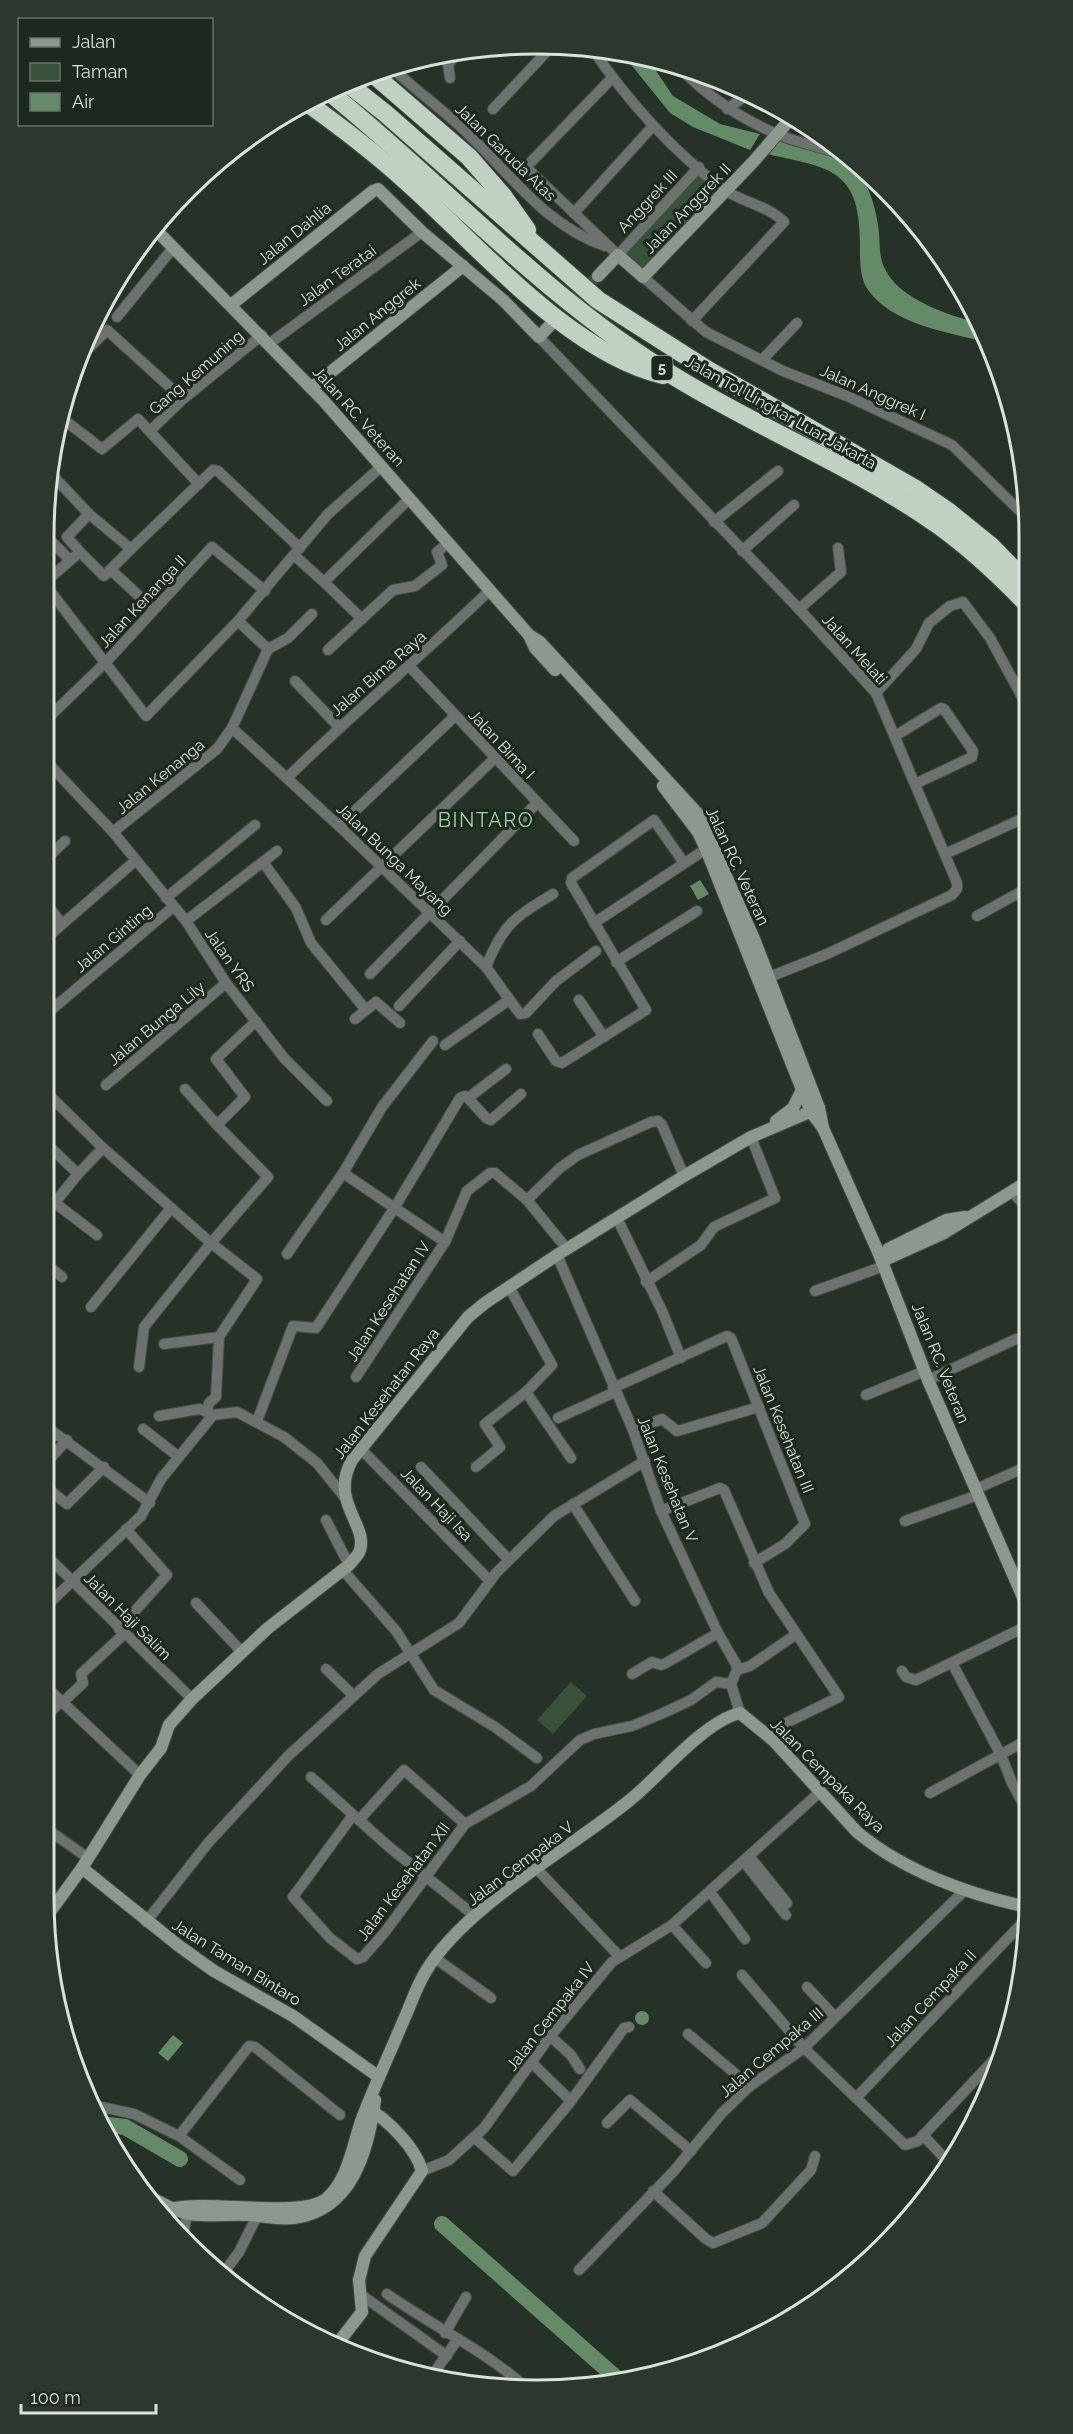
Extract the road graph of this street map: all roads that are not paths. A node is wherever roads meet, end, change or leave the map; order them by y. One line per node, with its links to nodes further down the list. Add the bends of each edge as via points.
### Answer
1 (544, 54): 13 (street)
2 (598, 58): 6 (street)
3 (450, 62): 5 (street)
4 (399, 74): 25 (street, Jalan Garuda Atas, via 465,131 540,207 588,240)
5 (450, 78)
6 (612, 78): 16 (street); 21 (street, via 527,167)
7 (381, 80): 26 (highway, via 469,157)
8 (702, 84): 14 (street)
9 (355, 90): 26 (highway, Jalan Tol Lingkar Luar Jakarta / 5)
10 (337, 98): 40 (highway, Jalan Tol Lingkar Luar Jakarta / 5, via 377,130 552,291)
11 (740, 100): 14 (street)
12 (314, 109): 40 (highway, via 406,182 585,339 644,371)
13 (493, 109)
14 (727, 109): 17 (street)
15 (786, 124): 17 (main road, Jalan Anggrek II)
16 (653, 126): 19 (street); 21 (street)
17 (776, 137): 18 (street); 20 (main road, Jalan Anggrek II)
18 (822, 148)
19 (699, 167): 20 (street); 27 (street, Anggrek III)
20 (725, 191): 30 (main road, Jalan Anggrek II); 33 (street, via 784,222)
21 (574, 213): 25 (street)
22 (422, 232): 28 (main road); 31 (main road, Jalan Dahlia, via 378,189); 37 (street, Jalan Teratai)
23 (161, 235): 24 (main road, Jalan RC. Veteran)
24 (173, 248): 31 (main road, Jalan RC. Veteran); 32 (street)
25 (608, 248): 27 (street)
26 (545, 255): 64 (highway, Jalan Tol Lingkar Luar Jakarta / 5, via 598,300 654,338 866,459 949,512)
27 (618, 255): 29 (main road); 30 (main road)
28 (463, 266): 36 (main road); 41 (main road, Jalan Anggrek)
29 (598, 276)
30 (643, 277): 33 (street, Jalan Anggrek I)
31 (231, 305): 37 (main road, Jalan RC. Veteran)
32 (117, 317)
33 (692, 321): 39 (street, Jalan Anggrek I)
34 (552, 323): 36 (main road)
35 (797, 323): 39 (street)
36 (539, 337): 53 (street, Jalan Melati)
37 (266, 339): 41 (main road, Jalan RC. Veteran); 42 (street, Gang Kemuning)
38 (96, 341): 42 (street, via 107,330)
39 (762, 360): 51 (street, Jalan Anggrek I, via 952,445)
40 (677, 378): 69 (highway, Jalan Tol Lingkar Luar Jakarta / 5, via 856,475 937,524 982,559)
41 (311, 388): 45 (main road, Jalan RC. Veteran)
42 (183, 399): 44 (street, Gang Kemuning)
43 (68, 422): 44 (street, via 102,449 138,419)
44 (150, 431): 48 (street)
45 (382, 466): 49 (main road, Jalan RC. Veteran); 60 (street, via 328,514)
46 (778, 471): 53 (street)
47 (57, 480): 52 (street)
48 (199, 484): 57 (street); 60 (street, via 210,471 218,471)
49 (410, 498): 54 (main road, Jalan RC. Veteran); 65 (street)
50 (794, 505): 58 (street)
51 (1018, 509)
52 (89, 514): 57 (street); 59 (street, via 67,537)
53 (714, 522): 58 (street, Jalan Melati)
54 (448, 543): 67 (main road, Jalan RC. Veteran); 73 (street, via 437,552 442,565 415,586 393,591)
55 (54, 544): 61 (street)
56 (838, 548): 70 (street, via 841,572)
57 (131, 549): 62 (street)
58 (742, 551): 70 (street, Jalan Melati)
59 (80, 552): 61 (street); 62 (street, via 102,576)
60 (297, 552): 65 (street); 66 (street)
61 (70, 561): 63 (street)
62 (111, 570): 71 (street)
63 (54, 575)
64 (1019, 575)
65 (324, 582): 73 (street)
66 (265, 591): 71 (street, Jalan Kenanga II, via 213,547); 74 (street)
67 (489, 591): 78 (street, Jalan Bima Raya); 90 (main road, Jalan RC. Veteran, via 529,635 535,648)
68 (54, 596): 77 (street)
69 (1019, 596)
70 (799, 609): 81 (street, Jalan Melati)
71 (154, 610): 77 (street, Jalan Kenanga II)
72 (312, 614): 75 (street, via 288,638)
73 (362, 619): 76 (street)
74 (238, 621): 75 (street); 77 (street, via 146,716)
75 (268, 649): 85 (street, Jalan Kenanga)
76 (328, 650)
77 (106, 662): 82 (street, Jalan Kenanga II)
78 (410, 667): 83 (street, Jalan Bima I); 84 (street, Jalan Bima Raya)
79 (295, 681): 84 (street)
80 (1019, 691): 81 (street, via 990,638 963,602 950,606 929,622 916,649)
81 (876, 693): 86 (street, Jalan Melati)
82 (54, 712)
83 (455, 716): 87 (street, Jalan Bima I); 95 (street)
84 (339, 727): 89 (street, Jalan Bima Raya)
85 (232, 728): 89 (street, Jalan Bunga Mayang); 96 (street, Jalan Kenanga, via 208,759)
86 (895, 736): 91 (street, Jalan Melati); 91 (street, via 939,708 944,709 973,751 973,756)
87 (494, 759): 92 (street, Jalan Bima I); 106 (street)
88 (54, 770): 96 (street, Jalan YRS)
89 (287, 778): 95 (street, Jalan Bunga Mayang)
90 (665, 782): 99 (main road, Jalan RC. Veteran); 124 (main road, Jalan RC. Veteran, via 699,815 715,847)
91 (915, 784): 102 (street, Jalan Melati)
92 (537, 803): 98 (street, Jalan Bima I); 111 (street)
93 (1019, 822): 102 (street)
94 (255, 825): 109 (street, Jalan Ginting)
95 (339, 826): 106 (street, Jalan Bunga Mayang)
96 (113, 832): 103 (street, Jalan YRS)
97 (65, 841): 100 (street)
98 (574, 841)
99 (706, 849): 105 (street); 124 (main road, Jalan RC. Veteran)
100 (54, 851)
101 (277, 851): 104 (street)
102 (945, 854): 124 (street, Jalan Melati, via 958,886 952,896)
103 (135, 861): 109 (street, Jalan YRS); 117 (street)
104 (263, 862): 115 (street, via 242,884); 130 (street, via 296,908 311,943)
105 (684, 863): 116 (street); 116 (street, via 657,822 651,821 572,878 571,883)
106 (381, 866): 111 (street, Jalan Bunga Mayang); 114 (street)
107 (1019, 893): 113 (street)
108 (553, 894): 122 (street, via 516,917 495,943)
109 (170, 902): 115 (street, Jalan YRS); 129 (street, Jalan Ginting)
110 (697, 911): 121 (street)
111 (430, 913): 119 (street, Jalan Bunga Mayang); 123 (street)
112 (54, 914): 117 (street)
113 (977, 916)
114 (326, 920)
115 (186, 921): 125 (street, Jalan YRS)
116 (594, 923): 121 (street)
117 (62, 924): 118 (street)
118 (54, 931)
119 (460, 941): 122 (street, Jalan Bunga Mayang); 128 (street)
120 (596, 951): 126 (street, Jalan Bunga Mayang, via 556,981 529,1010 520,1014)
121 (616, 962): 135 (street, via 646,1007 645,1012)
122 (486, 967): 126 (street, Jalan Bunga Mayang)
123 (370, 974)
124 (764, 979): 141 (main road, Jalan RC. Veteran); 146 (main road, Jalan RC. Veteran)
125 (226, 983): 132 (street, Jalan YRS); 139 (street, Jalan Bunga Lily)
126 (509, 1000): 137 (street)
127 (579, 1000): 135 (street)
128 (399, 1006)
129 (54, 1007)
130 (366, 1010): 131 (street); 133 (street, via 376,1002)
131 (354, 1019)
132 (256, 1021): 145 (street, Jalan YRS, via 284,1058); 147 (street, via 216,1059 245,1095)
133 (400, 1023)
134 (538, 1034): 135 (street, via 560,1064)
135 (604, 1037)
136 (433, 1041): 151 (street, via 382,1107)
137 (445, 1045)
138 (506, 1069): 143 (street)
139 (106, 1085)
140 (185, 1089): 147 (street)
141 (802, 1090): 146 (main road, Jalan RC. Veteran); 148 (main road, Jalan Kesehatan Raya, via 793,1108)
142 (521, 1094): 143 (street, via 491,1120)
143 (468, 1098): 159 (street, via 460,1098)
144 (54, 1099): 149 (street)
145 (327, 1101)
146 (815, 1110): 148 (main road, Jalan Kesehatan Raya); 167 (main road, Jalan RC. Veteran)
147 (217, 1125): 164 (street, via 268,1177)
148 (754, 1136): 153 (main road, Jalan Kesehatan Raya); 170 (street, via 775,1198 714,1227 701,1245)
149 (104, 1148): 152 (street); 160 (street)
150 (54, 1151): 152 (street)
151 (343, 1173): 159 (street, Jalan Kesehatan IV); 166 (street)
152 (78, 1174): 158 (street)
153 (684, 1176): 157 (street, via 662,1125 651,1122 578,1155); 161 (main road, Jalan Kesehatan Raya)
154 (1019, 1187): 155 (main road)
155 (1012, 1191): 156 (street); 167 (main road, via 967,1217 946,1220)
156 (1019, 1199)
157 (527, 1200): 163 (street, Jalan Kesehatan IV, via 490,1173 467,1191); 165 (street, Jalan Kesehatan IV)
158 (55, 1203): 162 (street)
159 (395, 1207): 163 (street, Jalan Kesehatan IV); 188 (street, via 316,1328 293,1326)
160 (171, 1208): 164 (street); 173 (street)
161 (618, 1220): 165 (main road, Jalan Kesehatan Raya); 170 (street)
162 (97, 1234)
163 (444, 1242): 180 (street, Jalan Kesehatan IV)
164 (211, 1243): 174 (street, via 256,1279); 178 (street, via 144,1326)
165 (562, 1252): 171 (main road, Jalan Kesehatan Raya); 181 (street, Jalan Kesehatan V)
166 (287, 1254)
167 (882, 1260): 172 (street); 179 (main road, Jalan RC. Veteran)
168 (54, 1270): 169 (street)
169 (62, 1277)
170 (646, 1282): 177 (street)
171 (509, 1287): 182 (street, via 552,1365); 193 (main road, Jalan Kesehatan Raya, via 484,1303 449,1337)
172 (815, 1291)
173 (91, 1307)
174 (219, 1337): 176 (street); 185 (street, via 216,1397 209,1403)
175 (1016, 1339): 179 (street)
176 (164, 1344)
177 (681, 1358): 181 (street, Jalan Kesehatan III); 184 (street, Jalan Kesehatan III, via 729,1336)
178 (139, 1368)
179 (927, 1376): 183 (street); 202 (main road, Jalan RC. Veteran)
180 (356, 1377)
181 (614, 1390): 187 (street, Jalan Kesehatan III); 190 (street, Jalan Kesehatan V)
182 (526, 1392): 196 (street); 200 (street, via 485,1424 500,1447)
183 (866, 1395)
184 (759, 1407): 190 (street, via 677,1431 662,1419); 213 (street, Jalan Kesehatan III, via 805,1524 785,1544)
185 (210, 1413): 186 (street, via 200,1409); 188 (street, via 231,1411); 195 (street)
186 (159, 1416)
187 (558, 1418)
188 (258, 1421): 204 (street, via 317,1463)
189 (143, 1429): 195 (street)
190 (633, 1430): 197 (street, Jalan Kesehatan V)
191 (54, 1432): 192 (street)
192 (67, 1440): 194 (street); 198 (street)
193 (361, 1449): 204 (main road, Jalan Kesehatan Raya, via 345,1474); 216 (street, Jalan Haji Isa)
194 (54, 1454)
195 (179, 1457): 205 (street, via 160,1479)
196 (571, 1458)
197 (645, 1461): 206 (street); 207 (street, Jalan Kesehatan V)
198 (104, 1467): 203 (street, via 67,1504); 205 (street)
199 (421, 1467): 211 (street)
200 (476, 1467)
201 (1019, 1471): 202 (street)
202 (977, 1492): 209 (street); 217 (main road, Jalan RC. Veteran)
203 (54, 1493)
204 (346, 1499): 214 (main road, Jalan Kesehatan Raya, via 360,1550)
205 (150, 1503): 210 (street)
206 (573, 1504): 211 (street, via 546,1523); 219 (street)
207 (661, 1510): 213 (street, via 723,1488); 223 (street, Jalan Kesehatan V)
208 (326, 1520): 214 (street)
209 (905, 1521)
210 (126, 1529): 215 (street); 222 (street, via 167,1575)
211 (509, 1560): 216 (street)
212 (54, 1563): 215 (street, Jalan Haji Salim)
213 (754, 1563): 224 (street)
214 (345, 1567): 225 (main road, Jalan Kesehatan Raya); 226 (street, via 396,1631)
215 (72, 1581): 218 (street); 222 (street, Jalan Haji Salim)
216 (490, 1581): 226 (street, via 459,1623)
217 (1019, 1588)
218 (54, 1598)
219 (635, 1601)
220 (196, 1603): 225 (street)
221 (1019, 1630): 227 (street)
222 (122, 1632): 235 (street, Jalan Haji Salim); 236 (street, via 81,1674 83,1683)
223 (718, 1633): 229 (street, Jalan Kesehatan V); 231 (street, via 666,1663 652,1662)
224 (795, 1635): 229 (street, via 750,1666); 239 (street, via 839,1697)
225 (242, 1652): 235 (main road, Jalan Kesehatan Raya)
226 (408, 1653): 234 (street); 242 (street, via 440,1695 495,1727)
227 (952, 1663): 230 (street, via 916,1680); 241 (street)
228 (326, 1669): 234 (street)
229 (737, 1670): 232 (street)
230 (902, 1671)
231 (632, 1674)
232 (731, 1684): 238 (street); 249 (street, Jalan Kesehatan XII, via 716,1682 661,1714 580,1740 531,1786)
233 (54, 1694): 236 (street)
234 (354, 1696): 261 (street, via 245,1800)
235 (192, 1699): 243 (main road, Jalan Kesehatan Raya, via 169,1725 161,1748)
236 (62, 1701): 237 (street); 243 (street)
237 (54, 1709)
238 (740, 1713): 245 (main road, Jalan Cempaka Raya, via 773,1740); 253 (main road, Jalan Cempaka V, via 731,1715 691,1744 633,1798)
239 (786, 1723)
240 (1019, 1745): 241 (street)
241 (1001, 1755): 246 (street); 247 (street)
242 (537, 1758)
243 (140, 1775): 252 (main road, Jalan Kesehatan Raya)
244 (311, 1777): 248 (street)
245 (820, 1792): 251 (street, Jalan Cempaka IV); 255 (main road, Jalan Cempaka Raya, via 871,1844)
246 (930, 1792)
247 (1019, 1795)
248 (356, 1817): 249 (street, via 404,1770); 254 (street); 254 (street, Jalan Kesehatan XII, via 293,1895 342,1949 357,1959 363,1957)
249 (465, 1824): 254 (street, Jalan Kesehatan XII)
250 (54, 1836): 252 (street)
251 (746, 1859): 256 (street, Jalan Cempaka IV); 259 (street)
252 (85, 1863): 257 (main road, Jalan Kesehatan Raya); 261 (main road, Jalan Taman Bintaro)
253 (537, 1869): 260 (main road, Jalan Cempaka V); 265 (street)
254 (426, 1878): 260 (street)
255 (964, 1891): 258 (main road, Jalan Cempaka Raya); 271 (street, Jalan Cempaka III)
256 (710, 1892): 262 (street, Jalan Cempaka IV); 264 (street)
257 (54, 1905)
258 (1019, 1905)
259 (783, 1912)
260 (475, 1916): 266 (main road, Jalan Cempaka V)
261 (146, 1922): 279 (main road, Jalan Taman Bintaro, via 214,1971 293,2016)
262 (672, 1925): 265 (street, Jalan Cempaka IV); 267 (street)
263 (1018, 1927): 281 (street, Jalan Cempaka II)
264 (745, 1940)
265 (619, 1956): 274 (street, Jalan Cempaka IV)
266 (435, 1958): 270 (street); 279 (main road, Jalan Cempaka V, via 421,1980)
267 (706, 1963)
268 (742, 1975): 275 (street)
269 (807, 1988): 271 (street)
270 (490, 1998)
271 (835, 2017): 275 (street, Jalan Cempaka III)
272 (629, 2027): 282 (street, via 624,2028)
273 (688, 2034): 280 (street)
274 (550, 2036): 276 (street, Jalan Cempaka IV); 278 (street)
275 (804, 2048): 280 (street, Jalan Cempaka III); 281 (street)
276 (531, 2062): 282 (street); 289 (street, Jalan Cempaka IV, via 498,2112)
277 (988, 2066): 287 (street)
278 (580, 2068)
279 (378, 2082): 284 (main road, Jalan Cempaka V)
280 (750, 2086): 290 (street, Jalan Cempaka III)
281 (856, 2098): 287 (street, via 900,2142 913,2145)
282 (572, 2101): 289 (street, via 513,2171)
283 (102, 2107): 288 (street, via 134,2114)
284 (370, 2109): 293 (main road, via 400,2137); 299 (main road, Jalan Cempaka V, via 343,2174 327,2198 318,2204)
285 (340, 2115): 288 (street, via 249,2046)
286 (607, 2123): 290 (street, via 630,2100)
287 (923, 2135): 292 (street)
288 (179, 2136): 294 (street)
289 (475, 2138): 293 (street, Jalan Cempaka IV, via 449,2160)
290 (692, 2151): 295 (street, Jalan Cempaka III)
291 (815, 2156): 295 (street, via 811,2170 762,2223 713,2243)
292 (943, 2157)
293 (422, 2171): 304 (main road, via 371,2244 360,2271)
294 (240, 2180)
295 (653, 2191): 303 (street, Jalan Cempaka III)
296 (164, 2203): 297 (main road)
297 (175, 2208): 298 (main road, via 194,2204); 300 (main road)
298 (237, 2210): 299 (main road, Jalan Cempaka V); 300 (main road)
299 (255, 2213): 302 (street, via 239,2252)
300 (187, 2214): 301 (street)
301 (185, 2228)
302 (228, 2268)
303 (579, 2270)
304 (360, 2294): 308 (main road, via 362,2312); 310 (street)
305 (387, 2294): 307 (street)
306 (466, 2297): 307 (street)
307 (445, 2333): 309 (street)
308 (342, 2338)
309 (458, 2339): 310 (street); 312 (street)
310 (447, 2356): 311 (street)
311 (437, 2370)
312 (516, 2378)

